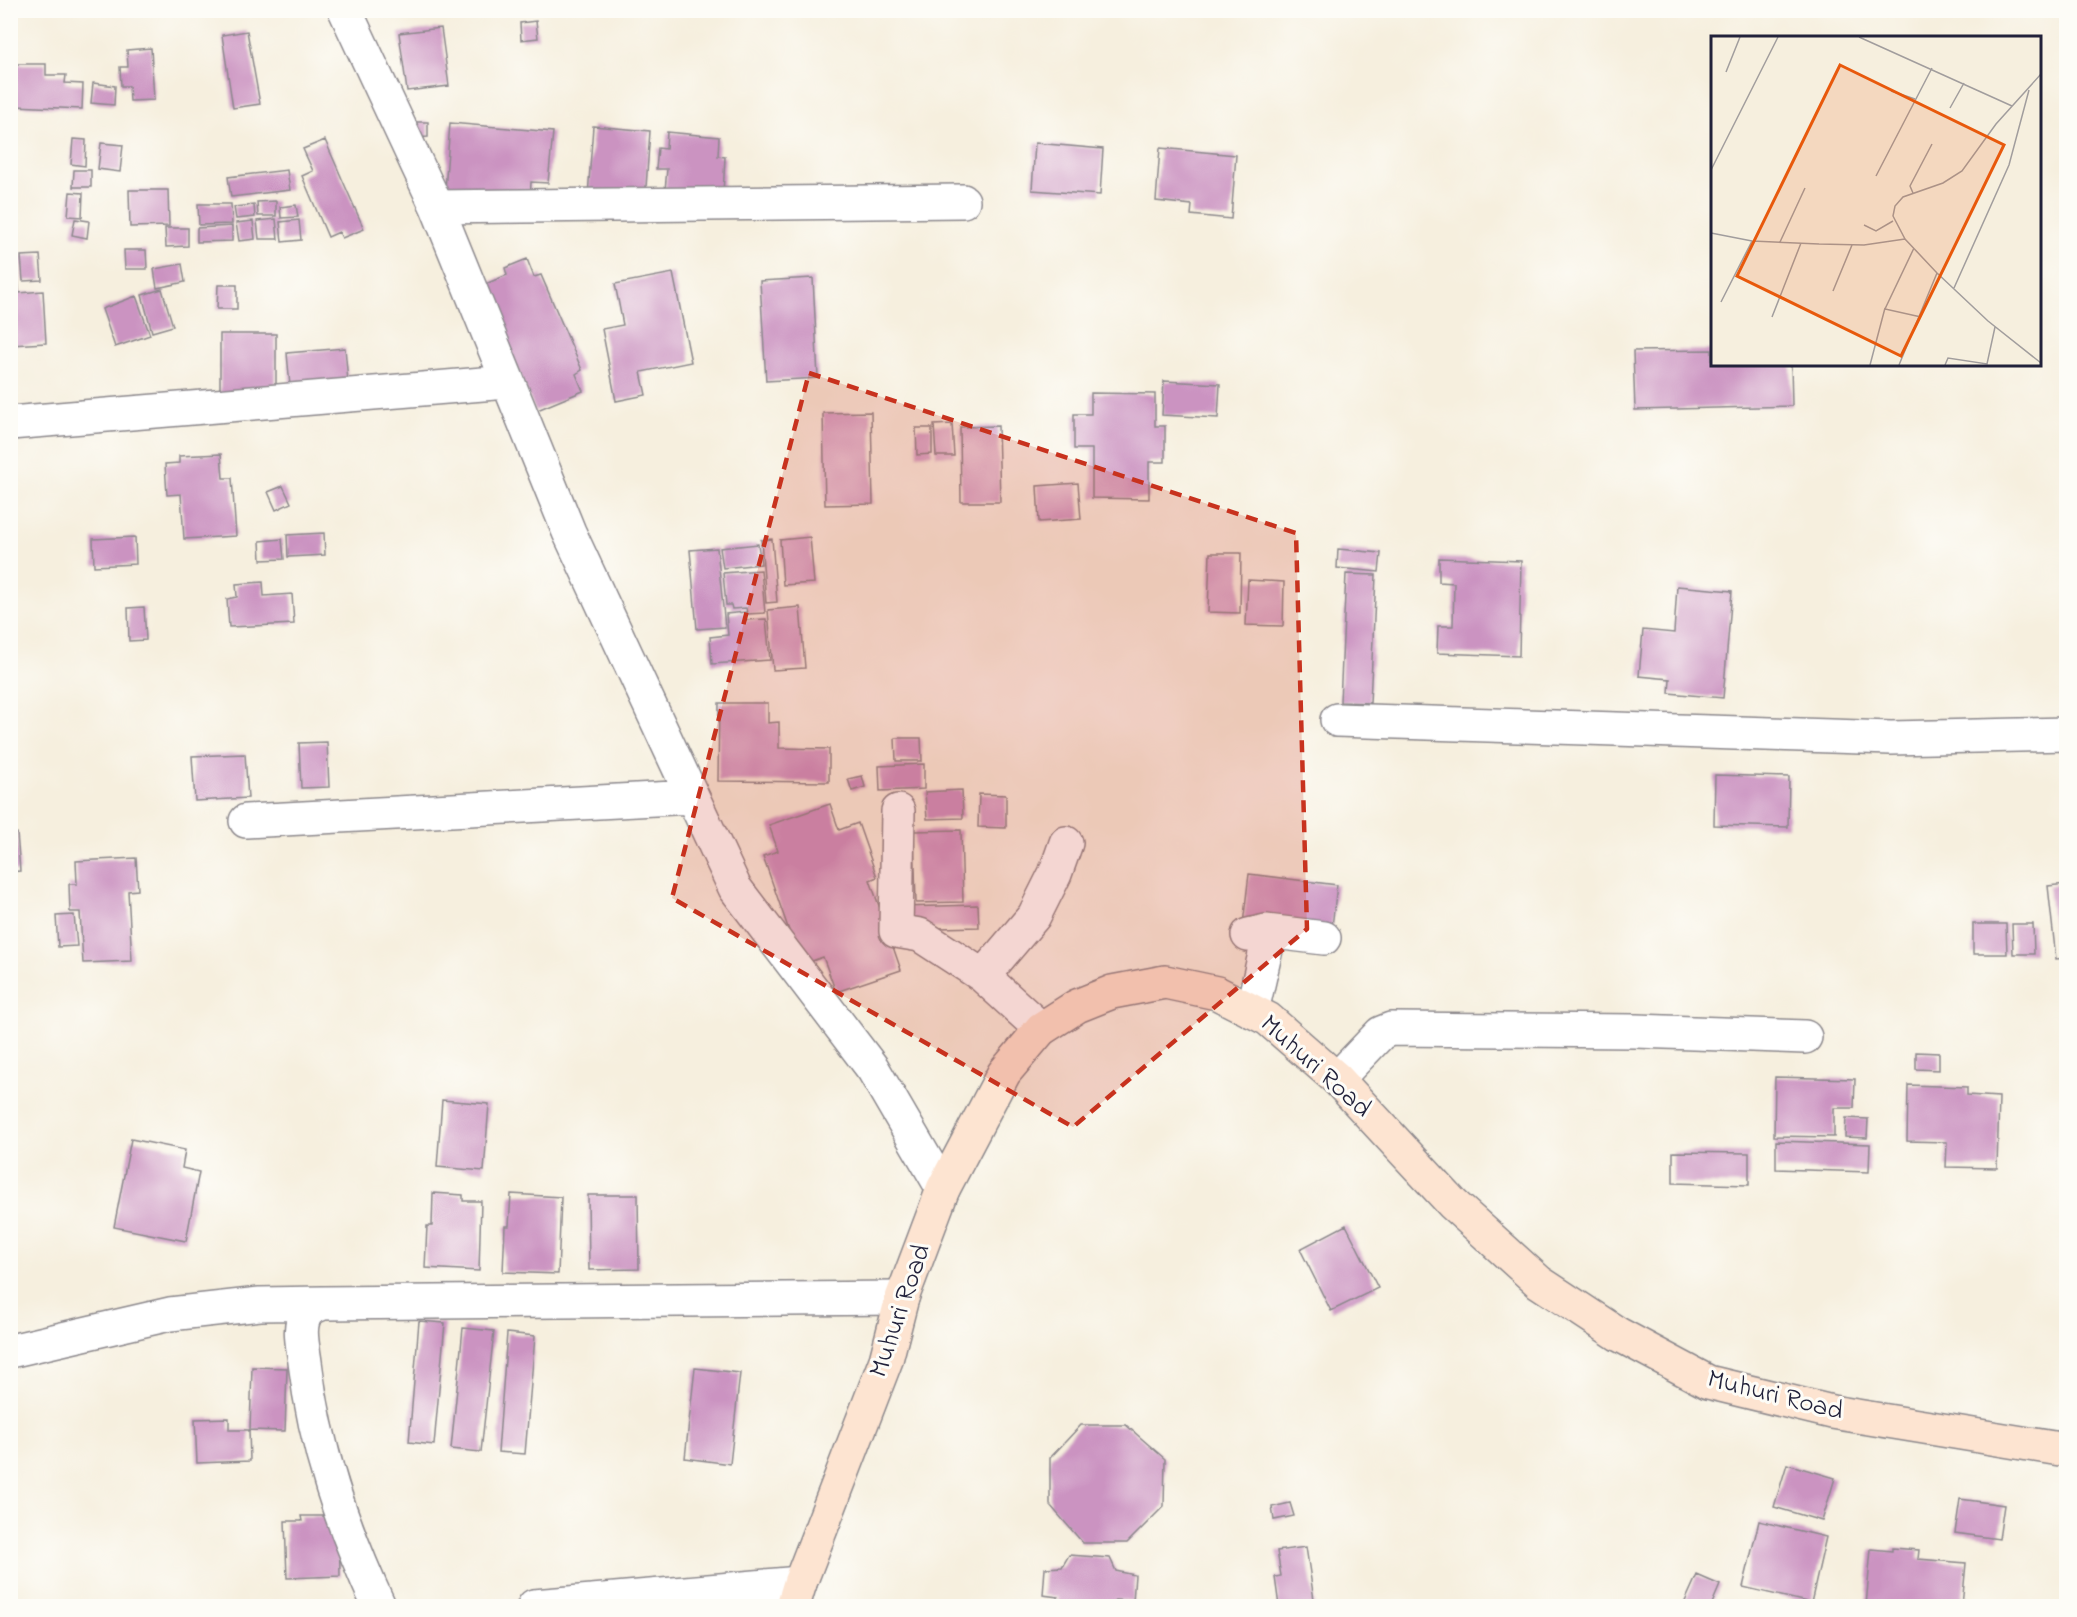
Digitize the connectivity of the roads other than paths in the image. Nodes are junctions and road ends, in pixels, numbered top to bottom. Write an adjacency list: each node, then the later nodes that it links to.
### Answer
1 (345, 10): 3 (street)
2 (963, 201): 3 (street)
3 (437, 207): 4 (street)
4 (507, 382): 5 (street); 8 (street)
5 (10, 423)
6 (1337, 720): 7 (street)
7 (2067, 734)
8 (692, 797): 10 (street); 18 (street)
9 (898, 811): 13 (street)
10 (246, 821)
11 (1066, 843): 13 (street)
12 (1324, 938): 14 (street)
13 (983, 976): 15 (street)
14 (1252, 1011): 15 (main road, Muhuri Road); 17 (main road, Muhuri Road)
15 (1041, 1029): 18 (main road, Muhuri Road)
16 (1805, 1037): 17 (street)
17 (1337, 1079): 22 (main road, Muhuri Road)
18 (943, 1190): 19 (main road, Muhuri Road)
19 (902, 1299): 20 (street); 23 (main road, Muhuri Road)
20 (322, 1303): 21 (street); 24 (street)
21 (10, 1351)
22 (2067, 1450)
23 (796, 1595): 25 (street)
24 (379, 1606)
25 (534, 1606)

